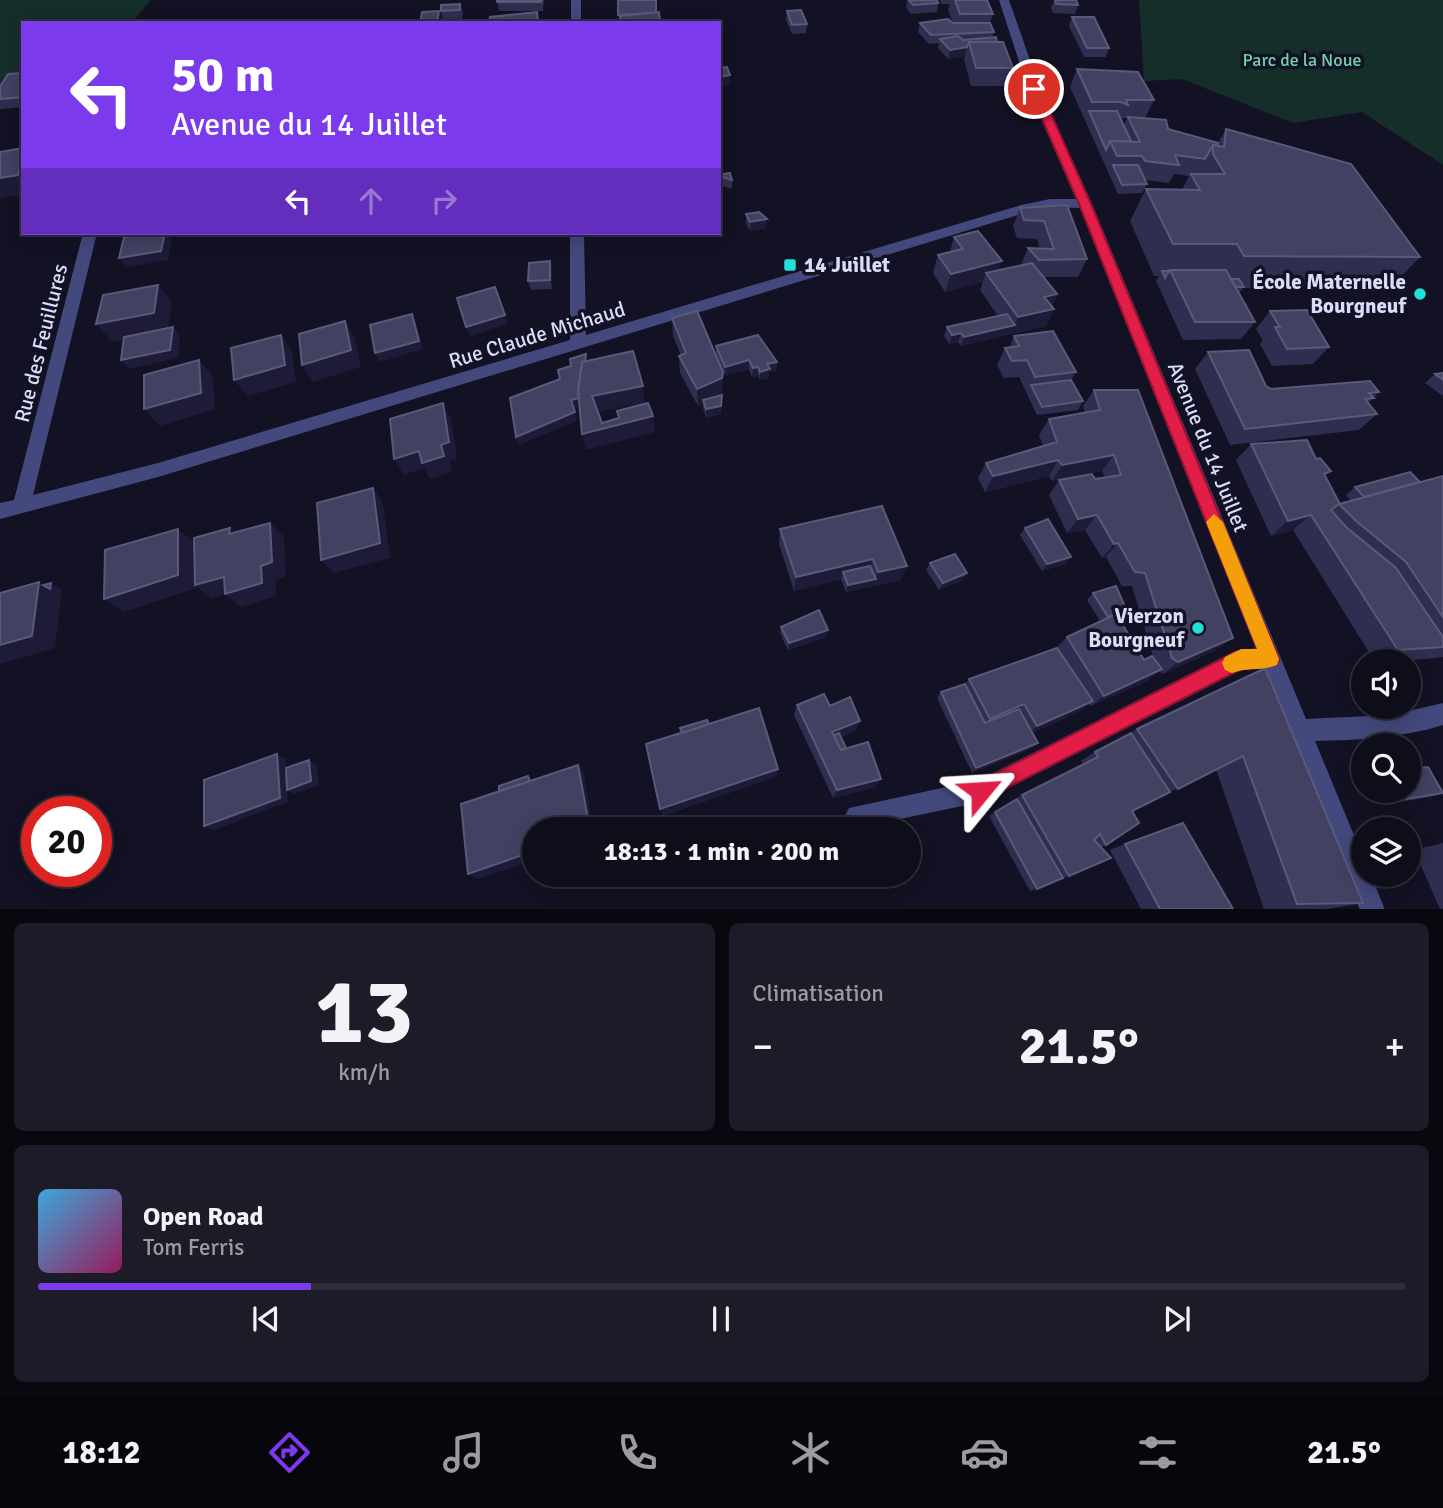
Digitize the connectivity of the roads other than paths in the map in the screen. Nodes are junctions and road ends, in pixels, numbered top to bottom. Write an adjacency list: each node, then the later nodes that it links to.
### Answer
1 (576, 0): 3 (street)
2 (1003, 0): 4 (street, Avenue du 14 Juillet)
3 (576, 21)
4 (1085, 204): 7 (street, Rue Claude Michaud); 10 (street, Avenue du 14 Juillet)
5 (89, 235): 8 (street, Rue des Feuillures)
6 (577, 235): 7 (street)
7 (578, 345): 8 (street, Rue Claude Michaud)
8 (22, 504): 9 (street, Rue Claude Michaud)
9 (0, 511)
10 (1270, 659): 12 (street, Avenue du 14 Juillet); 13 (street)
11 (1443, 714): 12 (street)
12 (1301, 730): 14 (street, Avenue du 14 Juillet)
13 (857, 817)
14 (1373, 909)

